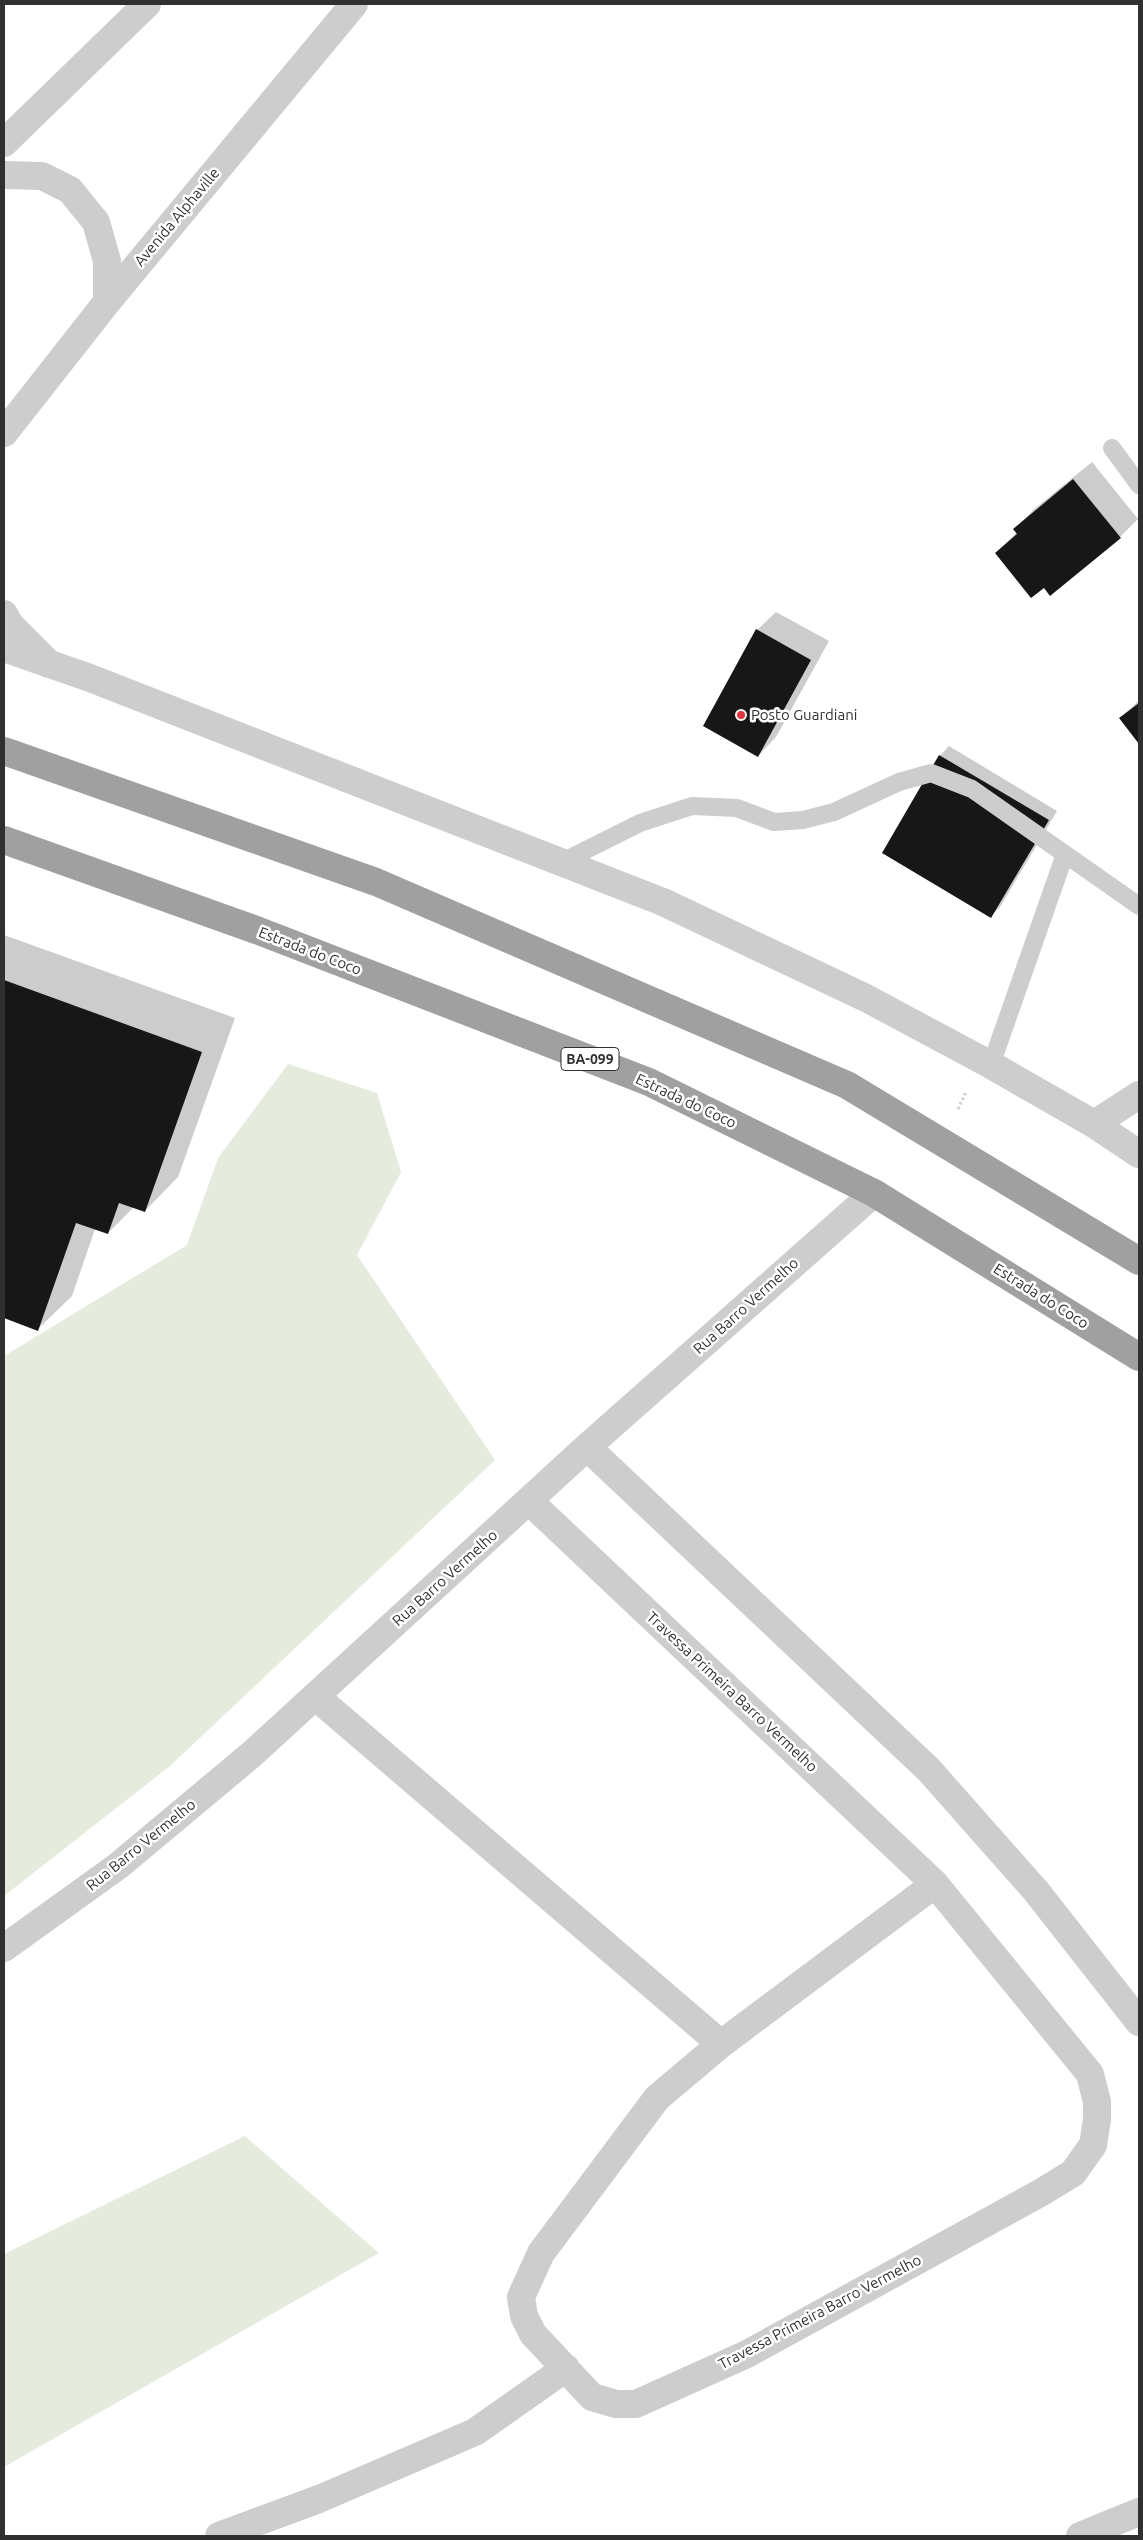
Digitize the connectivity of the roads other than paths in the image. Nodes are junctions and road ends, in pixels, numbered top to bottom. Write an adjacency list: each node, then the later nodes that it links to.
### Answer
1 (147, 4): 3 (street)
2 (354, 4): 5 (street, Avenida Alphaville)
3 (4, 143)
4 (4, 175): 5 (street)
5 (107, 302): 6 (street, Avenida Alphaville)
6 (4, 433)
7 (1112, 448): 8 (lane)
8 (1139, 485)
9 (4, 614): 11 (street)
10 (4, 648): 11 (street)
11 (49, 664): 15 (street)
12 (4, 751): 22 (highway)
13 (4, 840): 21 (highway, Estrada do Coco / BA-099)
14 (1065, 854): 15 (lane); 16 (lane); 17 (lane)
15 (562, 862): 17 (street)
16 (1139, 906)
17 (986, 1063): 19 (street)
18 (1139, 1095): 19 (street)
19 (1094, 1124): 20 (street)
20 (1139, 1154)
21 (874, 1193): 23 (highway, Estrada do Coco / BA-099); 24 (street, Rua Barro Vermelho)
22 (1139, 1261)
23 (1139, 1357)
24 (587, 1447): 25 (street, Rua Barro Vermelho); 29 (street)
25 (529, 1501): 26 (street, Rua Barro Vermelho); 27 (street, Travessa Primeira Barro Vermelho)
26 (316, 1696): 28 (street, Rua Barro Vermelho); 30 (street)
27 (935, 1884): 30 (street, Travessa Primeira Barro Vermelho); 31 (street, Travessa Primeira Barro Vermelho)
28 (4, 1948)
29 (1139, 2022)
30 (721, 2044): 31 (street, Travessa Primeira Barro Vermelho)
31 (566, 2368): 33 (street)
32 (1139, 2512): 34 (street)
33 (219, 2536)
34 (1080, 2536)

